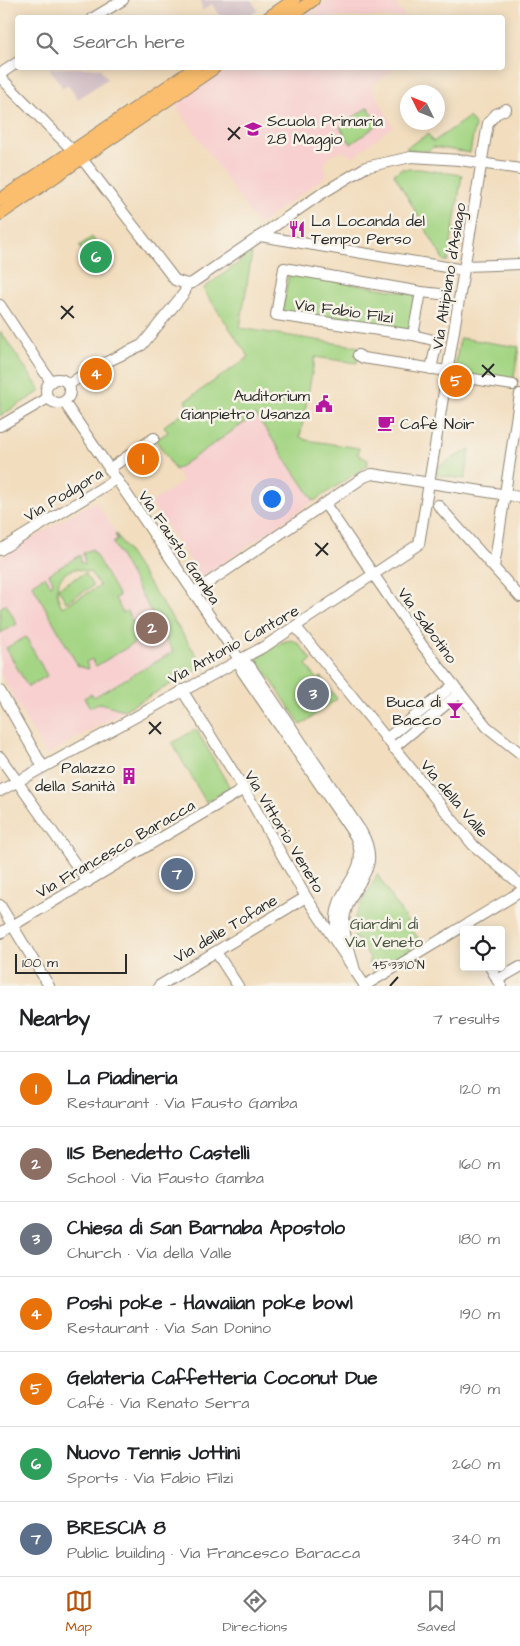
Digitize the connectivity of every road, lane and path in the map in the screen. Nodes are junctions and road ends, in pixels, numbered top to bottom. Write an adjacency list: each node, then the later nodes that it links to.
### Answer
1 (123, 0): 4 (street)
2 (294, 0): 5 (main road)
3 (313, 0): 6 (main road)
4 (98, 15)
5 (272, 15)
6 (292, 15)
7 (15, 64): 10 (street)
8 (192, 70): 12 (main road)
9 (211, 70): 12 (main road)
10 (0, 75): 12 (street)
11 (506, 109): 13 (street, Via Altipiano d'Asiago)
12 (76, 155): 15 (main road); 16 (main road); 20 (street)
13 (482, 164): 14 (street); 17 (street); 19 (street, Via Altipiano d'Asiago)
14 (520, 169)
15 (0, 200)
16 (0, 214)
17 (261, 235): 19 (street); 20 (street)
18 (520, 264): 19 (street)
19 (465, 268): 27 (street, Via Altipiano d'Asiago)
20 (186, 284): 29 (street)
21 (421, 292): 22 (street, Via Fabio Filzi); 24 (street, Via Fabio Filzi); 24 (street, Via Fabio Filzi)
22 (440, 294)
23 (0, 305): 28 (street)
24 (413, 335): 26 (street, Via Fabio Filzi)
25 (358, 355): 26 (street)
26 (431, 369): 27 (street)
27 (447, 373): 30 (street); 39 (street, Via Altipiano d'Asiago)
28 (52, 382): 29 (street); 32 (street)
29 (68, 385): 33 (street)
30 (512, 385)
31 (520, 394): 35 (street)
32 (48, 398): 33 (street); 34 (street)
33 (64, 402): 37 (street, Via Fausto Gamba)
34 (0, 426)
35 (517, 434): 40 (street)
36 (154, 438): 37 (street)
37 (108, 469): 38 (street, Via Fausto Gamba)
38 (116, 479): 44 (street, Via Podgora); 47 (street, Via Fausto Gamba)
39 (429, 482): 40 (street); 42 (street); 46 (street, Via Antonio Cantore)
40 (503, 495): 41 (street); 45 (street)
41 (520, 497)
42 (325, 504): 46 (street, Via Sabotino); 47 (street)
43 (438, 505): 45 (street)
44 (0, 550)
45 (494, 567): 48 (street)
46 (374, 574): 49 (street, Via Antonio Cantore); 51 (street, Via Sabotino)
47 (193, 592): 50 (street, Via Fausto Gamba)
48 (520, 597)
49 (296, 627): 50 (street, Via Antonio Cantore); 54 (street, Via della Valle)
50 (239, 659): 52 (street, Via Antonio Cantore); 70 (street); 73 (street)
51 (457, 689): 54 (street); 55 (street, Via Sabotino)
52 (182, 690): 57 (street, Via Antonio Cantore); 59 (street, Via Vittorio Veneto)
53 (0, 691): 57 (street)
54 (390, 744): 62 (street, Via della Valle)
55 (520, 753)
56 (0, 757): 58 (street)
57 (43, 767): 58 (street, Via Antonio Cantore)
58 (17, 781): 60 (street, Via Antonio Cantore); 61 (street)
59 (244, 789): 61 (street, Via Francesco Baracca); 64 (street, Via Vittorio Veneto)
60 (0, 791)
61 (88, 882): 66 (street, Via Francesco Baracca)
62 (520, 884)
63 (520, 892): 67 (street)
64 (306, 896): 70 (street, Via Vittorio Veneto); 71 (street, Via delle Tofane)
65 (0, 905): 66 (street)
66 (13, 925): 69 (street, Via Francesco Baracca); 76 (street)
67 (468, 926)
68 (460, 931): 79 (street)
69 (0, 933)
70 (338, 945): 73 (street, Via Vittorio Veneto)
71 (216, 952): 77 (street, Via delle Tofane); 78 (street)
72 (520, 967): 75 (street)
73 (355, 971): 79 (street, Via Vittorio Veneto)
74 (492, 971): 75 (street)
75 (499, 983)
76 (49, 986)
77 (159, 986)
78 (238, 986)
79 (364, 986)

